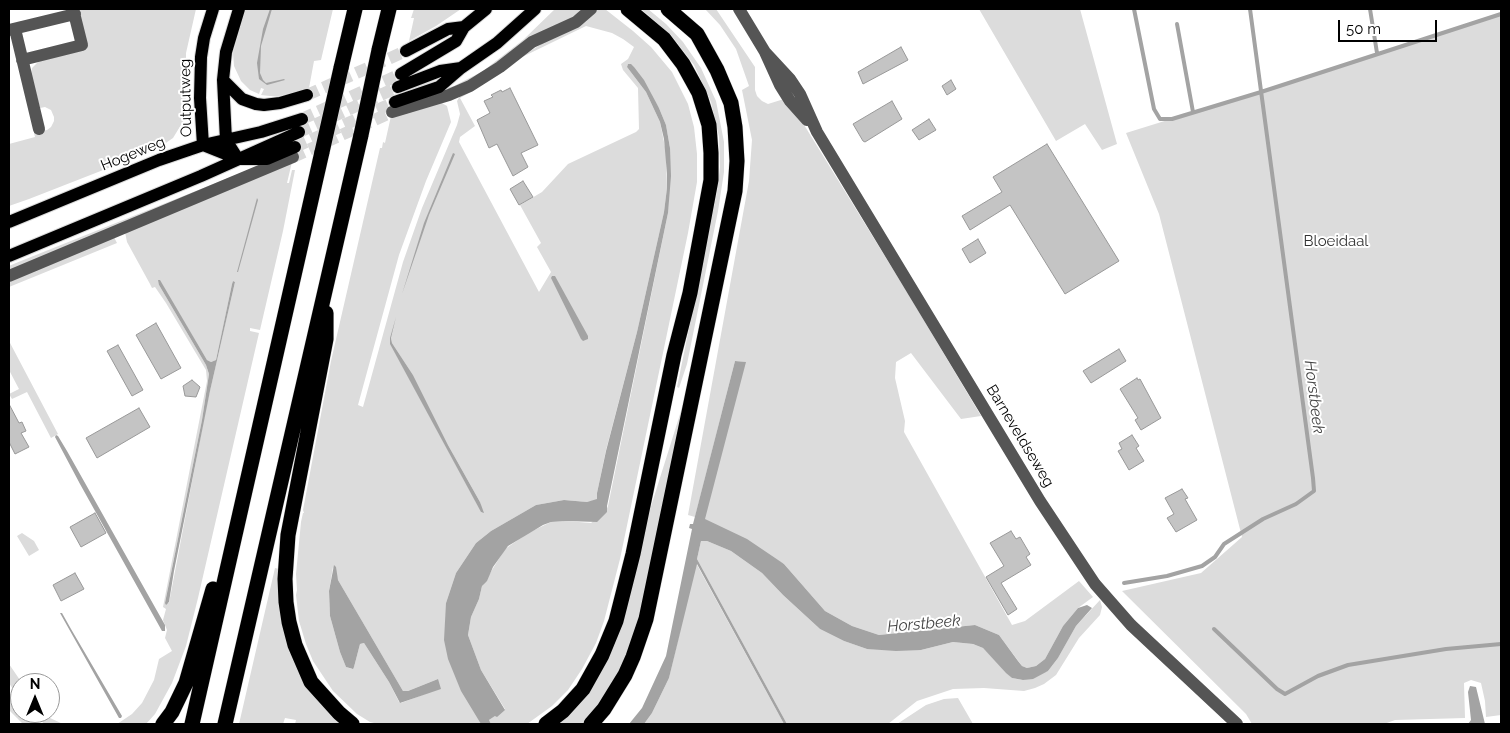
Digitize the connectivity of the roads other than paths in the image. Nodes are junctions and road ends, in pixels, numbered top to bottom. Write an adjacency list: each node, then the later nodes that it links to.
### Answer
1 (212, 9): 24 (main road, Outputweg)
2 (239, 9): 17 (main road)
3 (355, 9): 31 (highway, bridge)
4 (389, 9): 30 (highway, bridge)
5 (486, 9): 12 (main road)
6 (535, 9): 16 (main road)
7 (591, 9): 19 (street)
8 (628, 9): 36 (highway)
9 (668, 9): 37 (highway)
10 (739, 9): 38 (street, Barneveldseweg)
11 (74, 12): 13 (street); 15 (street)
12 (464, 27): 14 (main road); 16 (main road)
13 (12, 30): 15 (street)
14 (406, 51)
15 (22, 60): 21 (street)
16 (461, 68): 19 (main road)
17 (223, 80): 18 (main road); 23 (main road)
18 (307, 95)
19 (394, 107)
20 (302, 119): 23 (main road, Hogeweg)
21 (39, 129)
22 (299, 132): 26 (main road)
23 (226, 140): 24 (main road, Hogeweg); 26 (main road)
24 (203, 145): 26 (main road, Outputweg); 27 (main road, Hogeweg)
25 (294, 152): 26 (main road); 29 (street)
26 (238, 159): 28 (main road)
27 (9, 222)
28 (9, 256)
29 (9, 276)
30 (326, 281): 34 (highway); 35 (highway)
31 (255, 444): 32 (highway); 33 (highway)
32 (163, 724)
33 (192, 724)
34 (225, 724)
35 (352, 724)
36 (546, 724)
37 (591, 724)
38 (1237, 724)

